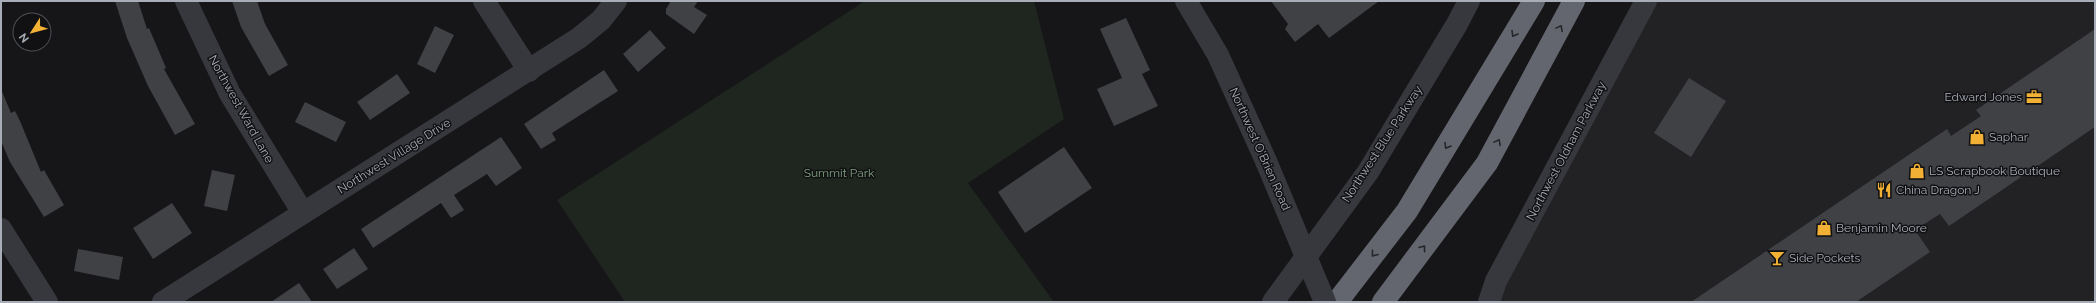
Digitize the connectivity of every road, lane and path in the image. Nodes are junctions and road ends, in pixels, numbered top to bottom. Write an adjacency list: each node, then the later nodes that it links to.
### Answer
1 (186, 1): 10 (street, Northwest Ward Lane)
2 (484, 1): 9 (street)
3 (616, 1): 9 (street, Northwest Village Drive)
4 (1186, 1): 15 (street, Northwest O'Brien Road, bridge)
5 (1469, 1): 14 (street, Northwest Blue Parkway)
6 (1534, 1): 16 (highway, one-way to 16)
7 (1574, 1): 17 (highway, one-way to 7)
8 (1646, 1): 18 (street, Northwest Oldham Parkway)
9 (529, 71): 10 (street, Northwest Village Drive)
10 (303, 213): 13 (street, Northwest Village Drive)
11 (1, 229): 12 (street)
12 (47, 302)
13 (163, 302)
14 (1273, 302)
15 (1325, 302)
16 (1337, 302)
17 (1384, 302)
18 (1489, 302)

